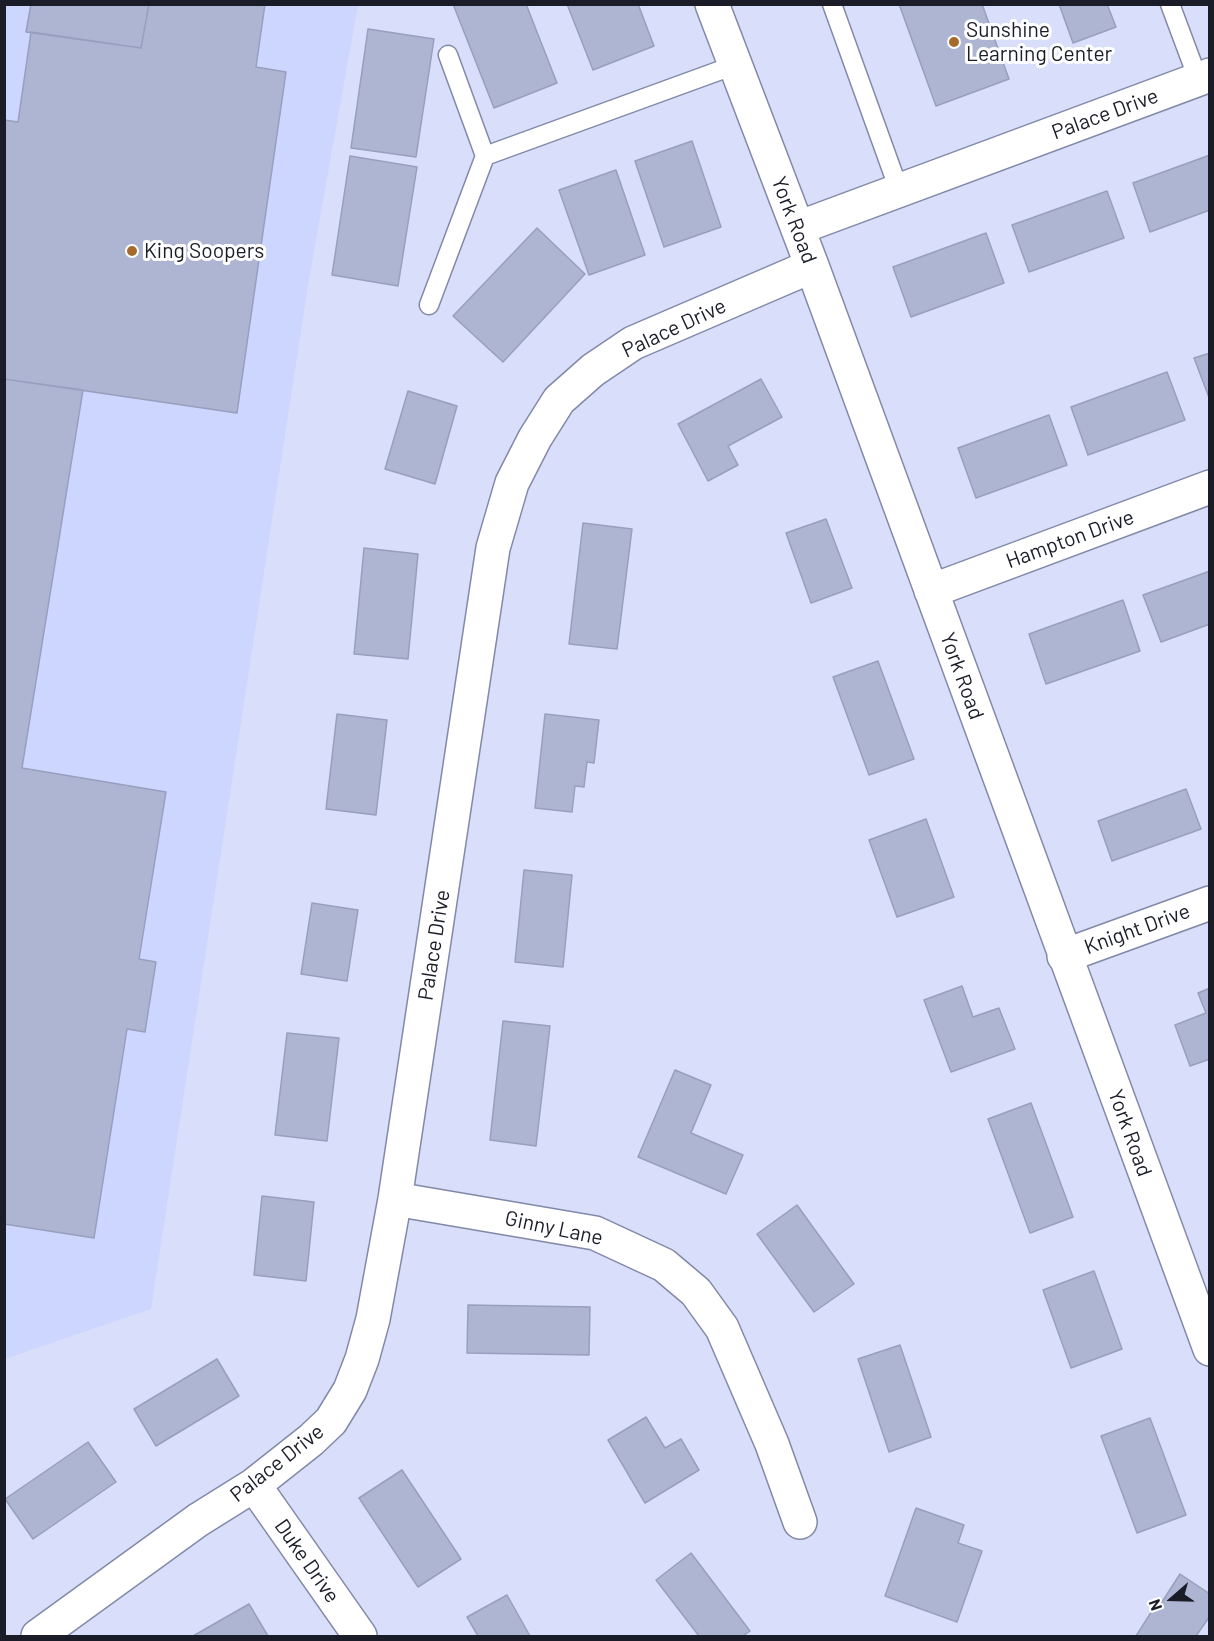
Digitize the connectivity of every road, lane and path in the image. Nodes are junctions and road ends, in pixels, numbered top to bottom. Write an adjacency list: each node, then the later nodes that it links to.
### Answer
1 (712, 4): 5 (street, York Road)
2 (832, 4): 8 (lane)
3 (1170, 4): 6 (lane)
4 (448, 55): 7 (lane)
5 (735, 65): 7 (lane); 9 (street, York Road)
6 (1204, 77): 8 (street, Palace Drive)
7 (485, 156): 11 (lane)
8 (899, 190): 9 (street, Palace Drive)
9 (798, 228): 10 (street, York Road)
10 (812, 266): 13 (street, York Road); 16 (street, Palace Drive)
11 (429, 305)
12 (1209, 487): 13 (street, Hampton Drive)
13 (931, 591): 15 (street, York Road)
14 (1209, 903): 15 (street, Knight Drive)
15 (1064, 956): 17 (street, York Road)
16 (395, 1199): 18 (street, Palace Drive); 19 (street, Ginny Lane)
17 (1206, 1332)
18 (254, 1485): 20 (street, Palace Drive); 21 (street, Duke Drive)
19 (800, 1522)
20 (38, 1636)
21 (360, 1636)

